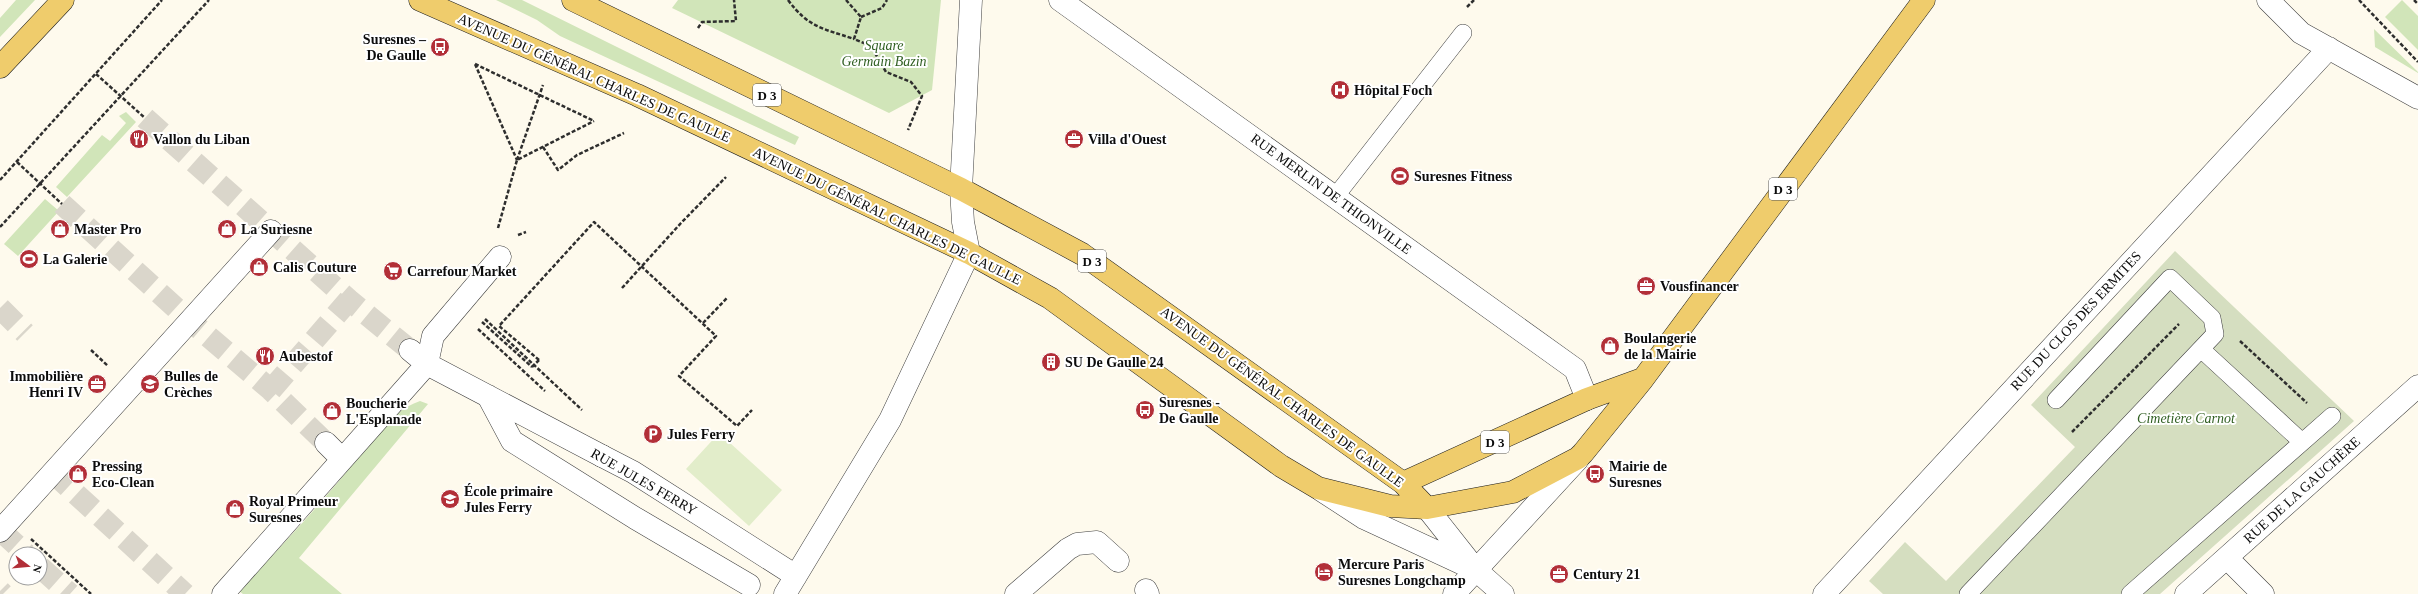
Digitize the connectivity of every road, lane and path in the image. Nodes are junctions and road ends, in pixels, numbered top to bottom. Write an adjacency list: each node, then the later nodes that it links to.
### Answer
1 (62, 0): 24 (main road)
2 (162, 0): 25 (path)
3 (209, 0): 27 (path)
4 (420, 0): 22 (main road, AVENUE DU GÉNÉRAL CHARLES DE GAULLE / D 3)
5 (574, 0): 38 (main road, AVENUE DU GÉNÉRAL CHARLES DE GAULLE / D 3)
6 (734, 0): 18 (path)
7 (788, 0): 20 (path)
8 (846, 0): 17 (path)
9 (887, 0): 17 (path)
10 (971, 0): 38 (street)
11 (1060, 0): 39 (street, RUE MERLIN DE THIONVILLE)
12 (1924, 0): 57 (main road, D 3)
13 (2268, 0): 21 (street)
14 (2359, 0): 23 (path)
15 (2414, 0): 16 (path)
16 (2418, 4)
17 (861, 17): 20 (path)
18 (736, 21)
19 (1463, 32): 39 (lane)
20 (854, 39): 30 (path)
21 (2329, 48): 28 (street); 86 (street, RUE DU CLOS DES ERMITES)
22 (552, 58): 26 (path); 43 (main road, AVENUE DU GÉNÉRAL CHARLES DE GAULLE / D 3)
23 (2418, 62)
24 (0, 67)
25 (96, 74): 27 (path); 34 (path)
26 (539, 95): 32 (path); 33 (path); 33 (path)
27 (120, 96): 29 (path); 37 (path)
28 (2418, 98)
29 (145, 118)
30 (907, 131)
31 (624, 133): 32 (path)
32 (543, 147): 33 (path)
33 (517, 160): 44 (path)
34 (17, 162): 36 (path); 37 (path)
35 (726, 177): 45 (path)
36 (0, 180)
37 (40, 184): 40 (path); 41 (path)
38 (961, 189): 43 (street); 71 (main road, AVENUE DU GÉNÉRAL CHARLES DE GAULLE / D 3)
39 (1335, 198): 61 (street, RUE MERLIN DE THIONVILLE)
40 (62, 204)
41 (0, 227)
42 (271, 231): 74 (street)
43 (969, 253): 72 (main road, AVENUE DU GÉNÉRAL CHARLES DE GAULLE / D 3); 78 (street)
44 (500, 256): 56 (street)
45 (641, 267): 46 (path); 50 (path, bridge); 51 (path)
46 (622, 288)
47 (727, 298): 51 (path)
48 (2198, 305): 53 (lane); 62 (lane); 66 (path)
49 (479, 313): 64 (path)
50 (479, 320)
51 (703, 323): 63 (path)
52 (474, 325): 59 (path)
53 (2216, 334): 54 (lane); 65 (path)
54 (2201, 349): 67 (lane); 87 (lane)
55 (410, 350): 56 (street, RUE JULES FERRY)
56 (427, 364): 60 (street, RUE JULES FERRY); 70 (street)
57 (1643, 379): 61 (main road, D 3); 69 (main road, D 3)
58 (2418, 386): 75 (street, RUE DE LA GAUCHÈRE)
59 (546, 392)
60 (488, 396): 78 (street, RUE JULES FERRY); 79 (street)
61 (1586, 399): 71 (main road, D 3)
62 (2056, 400)
63 (752, 410)
64 (578, 414)
65 (2329, 419): 67 (lane)
66 (2072, 432)
67 (2302, 442): 88 (lane)
68 (326, 443): 70 (street)
69 (1578, 458): 73 (main road, D 3); 77 (street, D 3)
70 (342, 460): 81 (street)
71 (1403, 483): 73 (main road, AVENUE DU GÉNÉRAL CHARLES DE GAULLE)
72 (1318, 488): 73 (main road, AVENUE DU GÉNÉRAL CHARLES DE GAULLE / D 3); 77 (street, D 3)
73 (1427, 508): 77 (street)
74 (5, 525): 80 (path)
75 (2227, 558): 89 (street, RUE DE LA GAUCHÈRE); 90 (street)
76 (1118, 561): 83 (street)
77 (1476, 570): 84 (street); 85 (street)
78 (796, 576): 82 (street)
79 (749, 585)
80 (91, 594)
81 (222, 594)
82 (785, 594)
83 (1016, 594)
84 (1454, 594)
85 (1503, 594)
86 (1824, 594)
87 (1968, 594)
88 (2130, 594)
89 (2186, 594)
90 (2263, 594)

